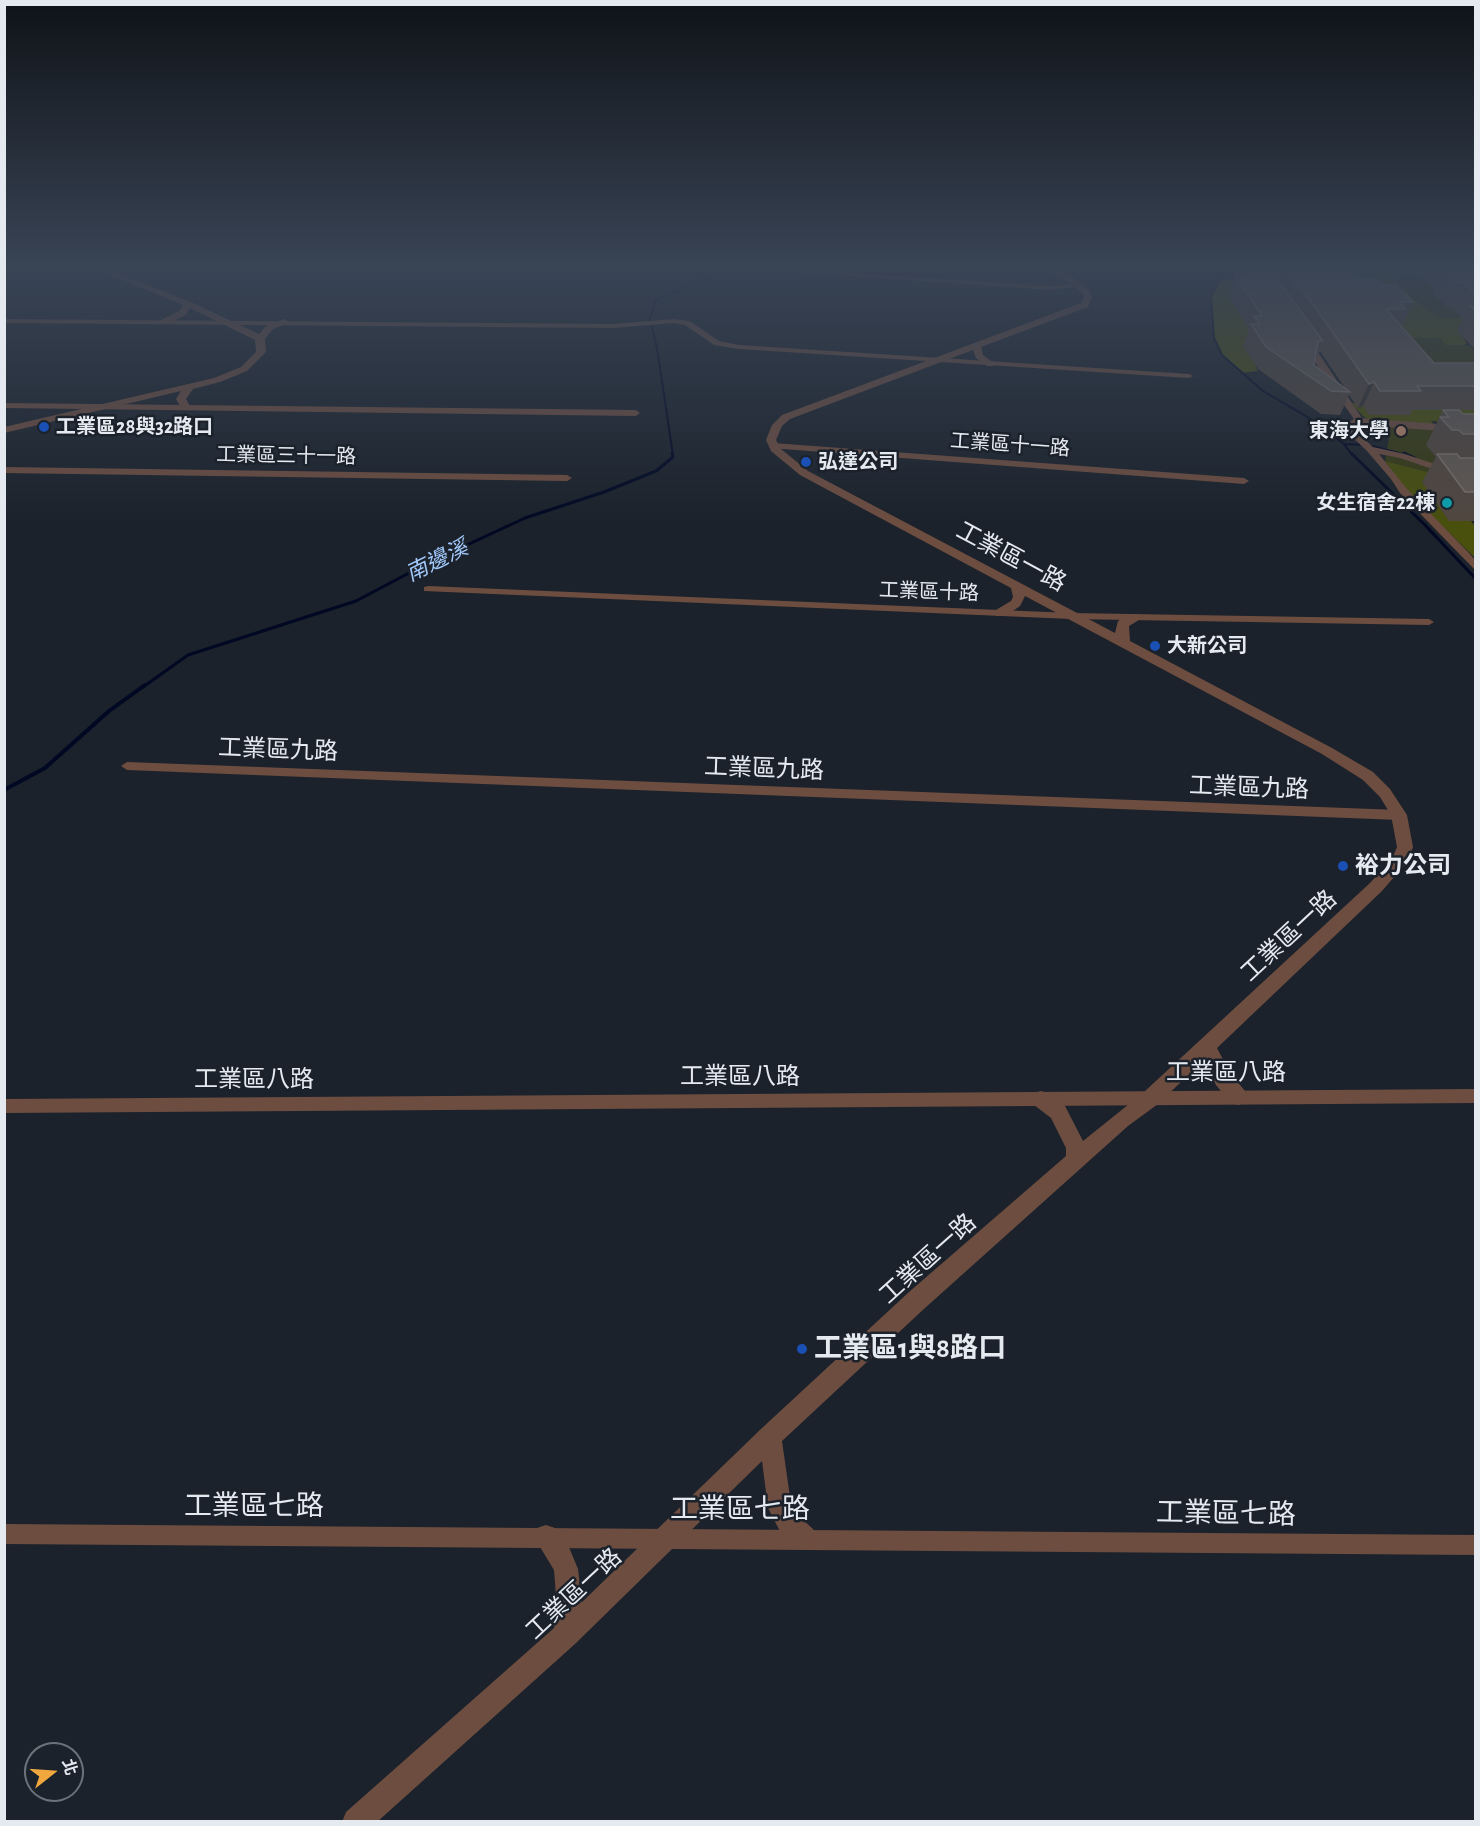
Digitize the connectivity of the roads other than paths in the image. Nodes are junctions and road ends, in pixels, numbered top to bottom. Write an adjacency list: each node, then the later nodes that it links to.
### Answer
1 (258, 355): 11 (street)
2 (860, 355): 6 (street)
3 (956, 355): 7 (street)
4 (979, 355): 8 (street)
5 (1315, 355): 17 (street)
6 (896, 358): 7 (street); 9 (street)
7 (939, 361): 8 (street); 9 (street)
8 (990, 364): 10 (street)
9 (909, 370): 21 (street)
10 (1189, 376)
11 (190, 386): 14 (street); 15 (street)
12 (4, 405): 13 (street)
13 (33, 405): 15 (street); 18 (street)
14 (185, 406): 15 (street); 16 (street)
15 (104, 407): 18 (street)
16 (636, 413)
17 (1359, 420): 20 (street); 22 (street)
18 (23, 426): 19 (street)
19 (4, 430)
20 (1476, 430)
21 (773, 446): 27 (street, 工業區十一路); 30 (street, 工業區一路)
22 (1367, 446): 23 (street); 26 (street)
23 (1412, 460): 26 (street); 28 (street)
24 (4, 470): 25 (street, 工業區三十一路)
25 (567, 478)
26 (1395, 478): 29 (street)
27 (1244, 481)
28 (1476, 481)
29 (1476, 568)
30 (1017, 588): 32 (street); 33 (street, 工業區一路)
31 (428, 589): 32 (street, 工業區十路)
32 (1001, 613): 33 (street, 工業區十路)
33 (1071, 616): 34 (street, 工業區十路); 36 (street, 工業區一路)
34 (1134, 617): 35 (street, 工業區十路); 36 (street)
35 (1430, 622)
36 (1124, 644): 38 (street, 工業區一路)
37 (127, 766): 38 (street, 工業區九路)
38 (1399, 815): 39 (street, 工業區一路)
39 (1207, 1046): 41 (street); 42 (street, 工業區一路)
40 (1476, 1096): 41 (street, 工業區八路)
41 (1238, 1097): 42 (street, 工業區八路)
42 (1151, 1098): 43 (street, 工業區八路); 45 (street, 工業區一路)
43 (1041, 1099): 44 (street, 工業區八路); 45 (street)
44 (4, 1106)
45 (1076, 1160): 46 (street, 工業區一路)
46 (770, 1436): 49 (street); 50 (street, 工業區一路)
47 (4, 1534): 48 (street, 工業區七路)
48 (546, 1537): 50 (street, 工業區七路); 52 (street)
49 (804, 1538): 50 (street, 工業區七路); 51 (street, 工業區七路)
50 (666, 1539): 52 (street, 工業區一路)
51 (1476, 1545)
52 (566, 1635): 53 (street, 工業區一路)
53 (356, 1821)

